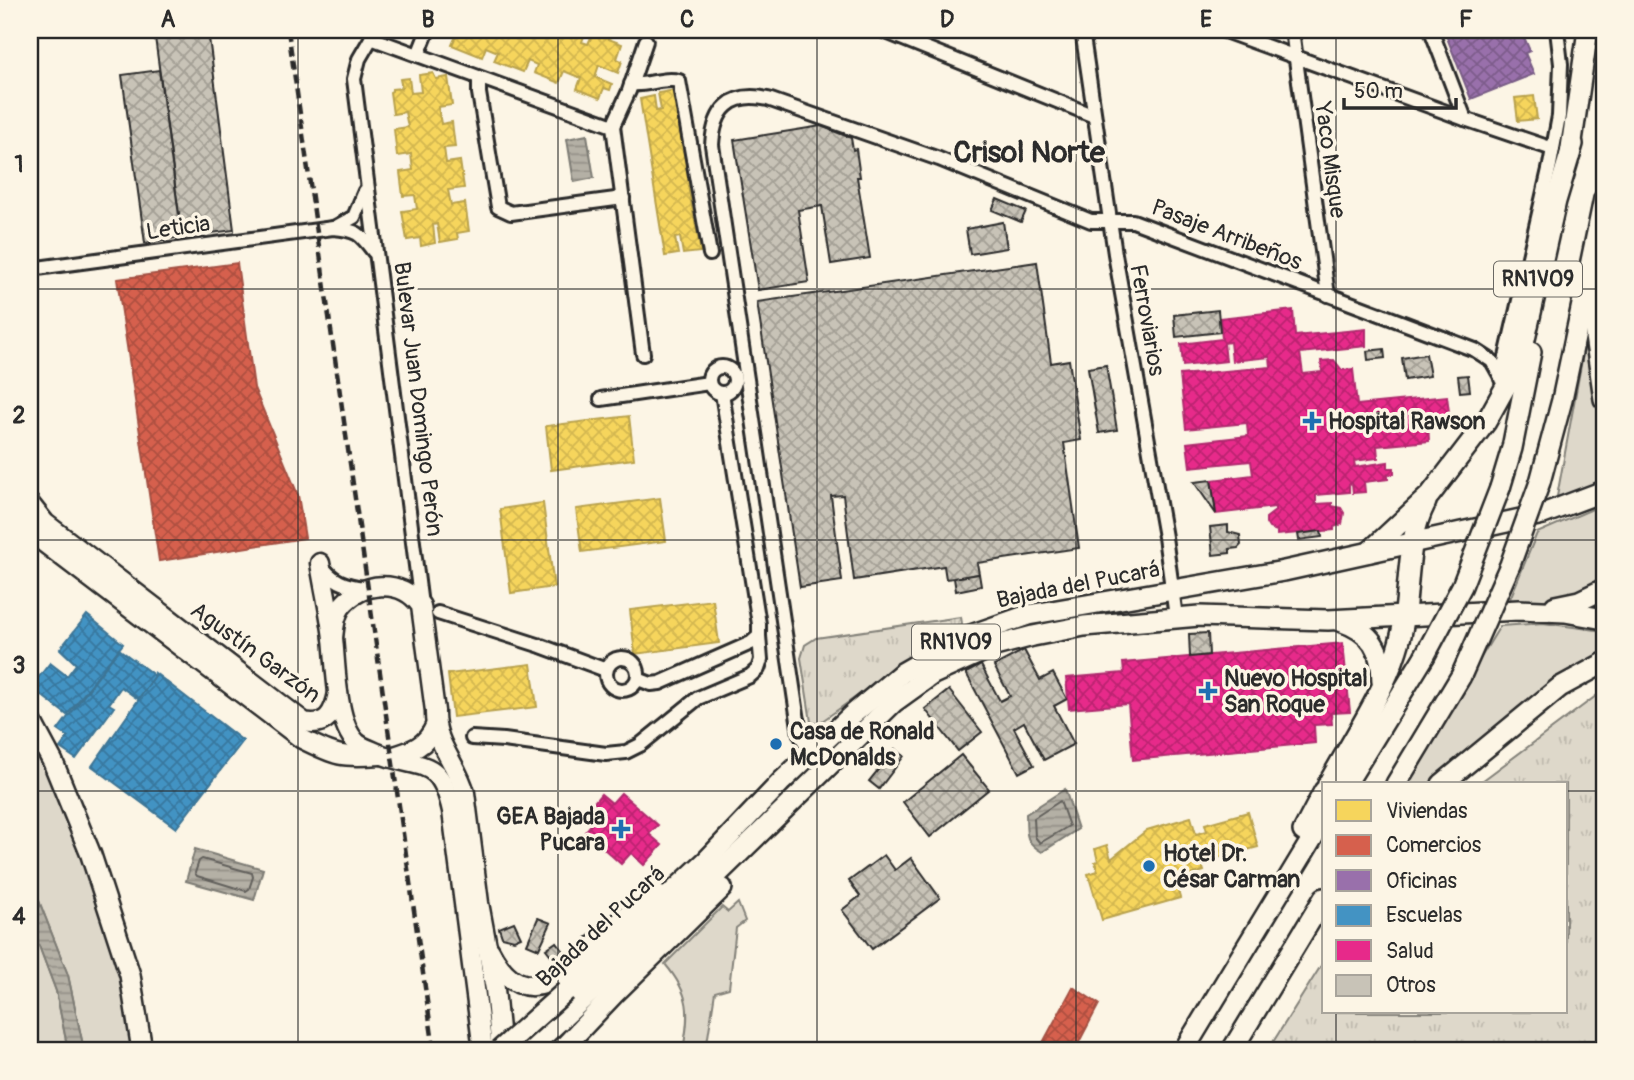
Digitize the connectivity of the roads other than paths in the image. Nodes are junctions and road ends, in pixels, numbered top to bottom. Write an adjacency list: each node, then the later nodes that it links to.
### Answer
1 (428, 30): 15 (street)
2 (881, 30): 13 (street)
3 (918, 30): 13 (street)
4 (1082, 30): 19 (street, Ferroviarios)
5 (1222, 30): 16 (street)
6 (1293, 30): 16 (street, Yaco Misque)
7 (1431, 30): 20 (street)
8 (1550, 30): 14 (street)
9 (1557, 30): 14 (street)
10 (1588, 30): 22 (main road, RN1V09)
11 (374, 34): 15 (street); 25 (street, Bulevar Juan Domingo Perón)
12 (646, 41): 18 (street)
13 (919, 45): 19 (street)
14 (1559, 51): 23 (street)
15 (418, 55): 17 (street)
16 (1296, 57): 20 (street); 35 (street, Yaco Misque)
17 (479, 78): 21 (street); 26 (street)
18 (631, 84): 21 (street); 32 (street)
19 (1094, 116): 29 (street, Ferroviarios)
20 (1465, 120): 23 (street)
21 (613, 127): 26 (street)
22 (1573, 144): 28 (main road, RN1V09); 75 (main road, bridge)
23 (1553, 149): 24 (street)
24 (1550, 165): 28 (street); 37 (street)
25 (366, 187): 30 (street); 33 (street, Bulevar Juan Domingo Perón)
26 (622, 198): 36 (street)
27 (1604, 199): 31 (main road, RN1V09)
28 (1556, 201): 42 (main road, RN1V09)
29 (1111, 222): 35 (street, Pasaje Arribeños); 52 (street, Ferroviarios); 70 (street, Pasaje Arribeños)
30 (333, 228): 33 (street, Leticia); 34 (street, Leticia)
31 (1596, 234): 41 (main road, RN1V09); 76 (main road, bridge)
32 (710, 254)
33 (376, 256): 53 (street, Bulevar Juan Domingo Perón)
34 (30, 269)
35 (1328, 295): 37 (street, Pasaje Arribeños)
36 (643, 354)
37 (1501, 377): 42 (street)
38 (709, 383): 39 (street); 39 (street); 40 (street)
39 (722, 393): 60 (street)
40 (600, 399)
41 (1604, 399)
42 (1494, 410): 44 (main road, RN1V09)
43 (1604, 491): 47 (main road, Bajada del Pucará)
44 (1430, 495): 47 (main road); 48 (main road, RN1V09)
45 (30, 504): 66 (main road, Agustín Garzón)
46 (30, 532): 71 (main road, Agustín Garzón)
47 (1413, 543): 48 (main road, Bajada del Pucará); 56 (main road)
48 (1369, 552): 52 (main road, Bajada del Pucará / RN1V09)
49 (320, 564): 50 (street); 61 (main road)
50 (364, 588): 53 (main road); 61 (main road)
51 (1604, 589): 54 (main road, RN1V09)
52 (1174, 590): 57 (street, Ferroviarios); 70 (main road, Bajada del Pucará / RN1V09)
53 (421, 606): 68 (main road, Bulevar Juan Domingo Perón)
54 (1519, 610): 56 (main road, Bajada del Pucará / RN1V09); 58 (main road, Bajada del Pucará)
55 (438, 613): 63 (street)
56 (1404, 616): 59 (main road, Bajada del Pucará / RN1V09); 65 (main road)
57 (1177, 617): 59 (main road, Bajada del Pucará / RN1V09); 72 (main road, Bajada del Pucará / RN1V09)
58 (1604, 619)
59 (1335, 620): 65 (main road)
60 (759, 636): 64 (street); 69 (street)
61 (332, 638): 66 (main road)
62 (1604, 663): 77 (main road)
63 (606, 670): 64 (street); 64 (street)
64 (638, 678)
65 (1382, 683): 74 (main road)
66 (339, 690): 71 (main road, Agustín Garzón)
67 (30, 719): 85 (main road)
68 (435, 726): 71 (main road); 84 (main road, Bulevar Juan Domingo Perón)
69 (472, 738)
70 (811, 754): 73 (main road, Bajada del Pucará / RN1V09)
71 (387, 756): 89 (main road)
72 (818, 775): 86 (main road, Bajada del Pucará / RN1V09); 92 (main road)
73 (782, 781): 84 (main road); 86 (main road, Bajada del Pucará / RN1V09)
74 (1329, 782)
75 (1347, 782)
76 (1397, 782)
77 (1444, 782)
78 (1322, 796): 81 (main road)
79 (1322, 822): 81 (main road)
80 (1322, 901): 83 (main road)
81 (1264, 915): 93 (main road)
82 (1322, 915): 83 (main road)
83 (1292, 949): 94 (main road)
84 (489, 950): 90 (main road, Bulevar Juan Domingo Perón)
85 (130, 975): 87 (main road); 88 (main road)
86 (572, 998): 90 (main road, Bajada del Pucará / RN1V09, bridge); 91 (main road, Bajada del Pucará / RN1V09)
87 (142, 1050)
88 (152, 1050)
89 (483, 1050)
90 (501, 1050)
91 (528, 1050)
92 (561, 1050)
93 (1184, 1050)
94 (1232, 1050)

